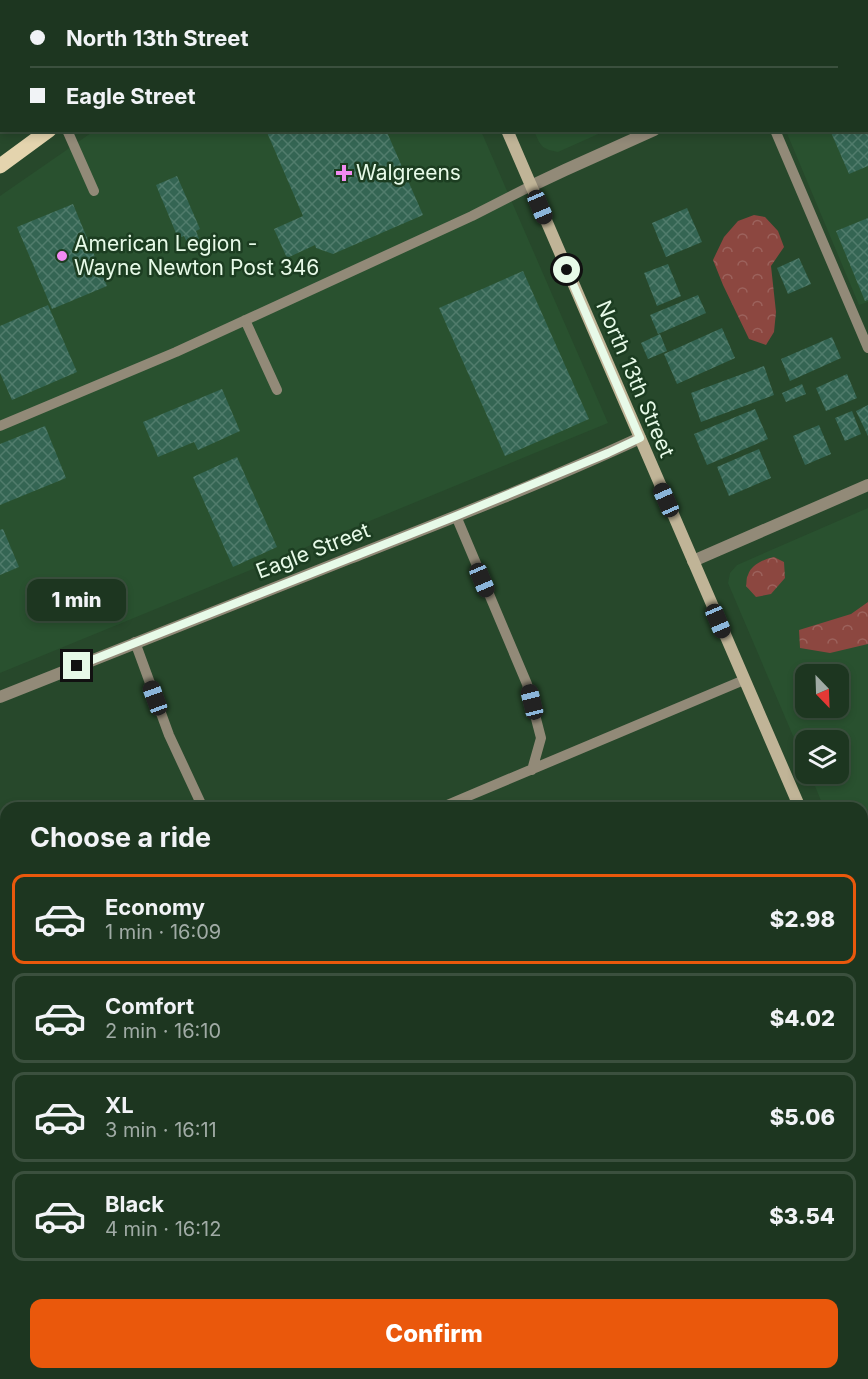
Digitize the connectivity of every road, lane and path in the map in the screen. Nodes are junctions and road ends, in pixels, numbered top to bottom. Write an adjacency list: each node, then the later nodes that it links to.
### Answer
1 (46, 132): 6 (main road)
2 (68, 132): 8 (lane)
3 (508, 132): 7 (main road, North 13th Street)
4 (650, 132): 7 (street)
5 (776, 132): 10 (lane)
6 (0, 166)
7 (531, 186): 9 (lane); 13 (main road, North 13th Street)
8 (94, 191)
9 (245, 320): 11 (lane); 12 (lane)
10 (868, 348)
11 (276, 390)
12 (0, 426)
13 (640, 438): 15 (street, Eagle Street); 16 (main road, North 13th Street)
14 (868, 485): 16 (street)
15 (456, 516): 17 (street, Eagle Street); 20 (lane)
16 (693, 561): 18 (main road, North 13th Street)
17 (135, 642): 19 (street, Eagle Street); 21 (lane)
18 (744, 680): 20 (lane); 23 (main road, North 13th Street)
19 (0, 697)
20 (532, 770): 22 (lane)
21 (200, 802)
22 (455, 802)
23 (797, 802)

